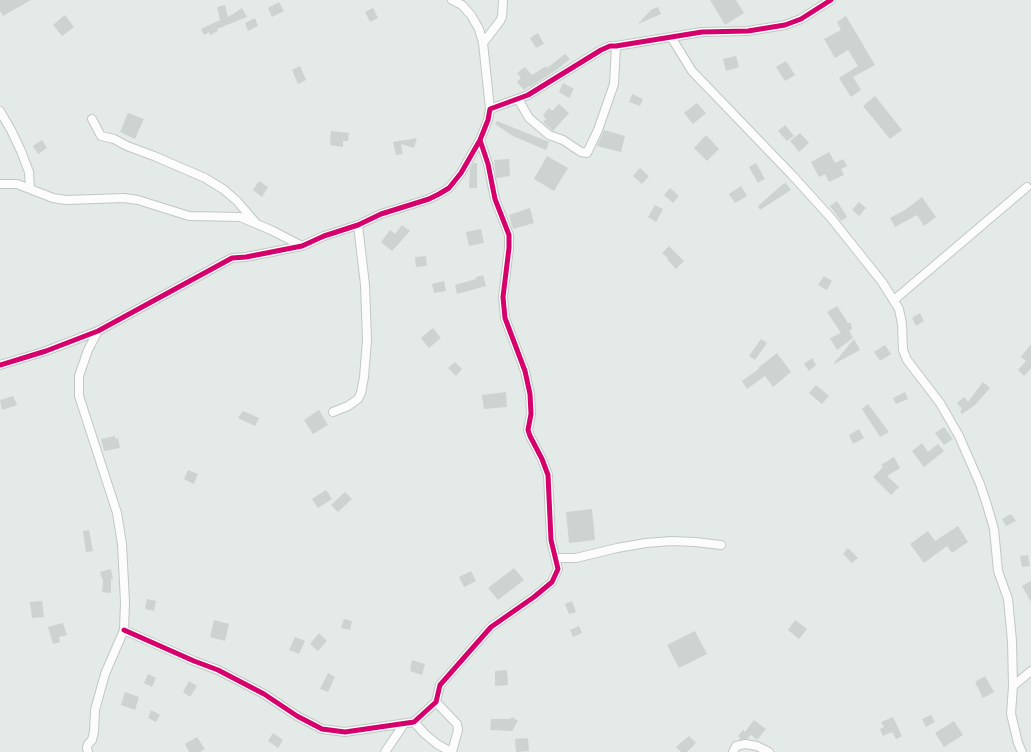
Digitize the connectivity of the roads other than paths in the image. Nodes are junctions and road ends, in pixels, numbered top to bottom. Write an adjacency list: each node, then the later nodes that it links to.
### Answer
1 (452, 0): 5 (street)
2 (503, 0): 5 (street)
3 (831, 0): 4 (street)
4 (671, 36): 6 (street); 18 (street)
5 (483, 43): 8 (street)
6 (616, 46): 7 (street); 7 (street)
7 (518, 99): 8 (street)
8 (490, 109): 11 (street)
9 (0, 111): 14 (street)
10 (92, 119): 15 (street)
11 (480, 140): 16 (street); 23 (street)
12 (0, 184): 14 (street)
13 (1027, 187): 18 (street)
14 (30, 189): 15 (street)
15 (257, 224): 17 (street)
16 (358, 225): 17 (street); 21 (street)
17 (302, 246): 19 (street)
18 (894, 300): 26 (street)
19 (98, 331): 20 (street); 24 (street)
20 (0, 365)
21 (333, 412)
22 (721, 545): 23 (street)
23 (556, 558): 27 (street)
24 (124, 630): 29 (street); 30 (street)
25 (1031, 671): 26 (street)
26 (1013, 686): 35 (street)
27 (436, 702): 28 (street); 32 (street)
28 (414, 722): 29 (street); 32 (street)
29 (404, 724): 31 (street)
30 (88, 752)
31 (385, 752)
32 (452, 752)
33 (733, 752): 34 (street)
34 (769, 752)
35 (1022, 752)

